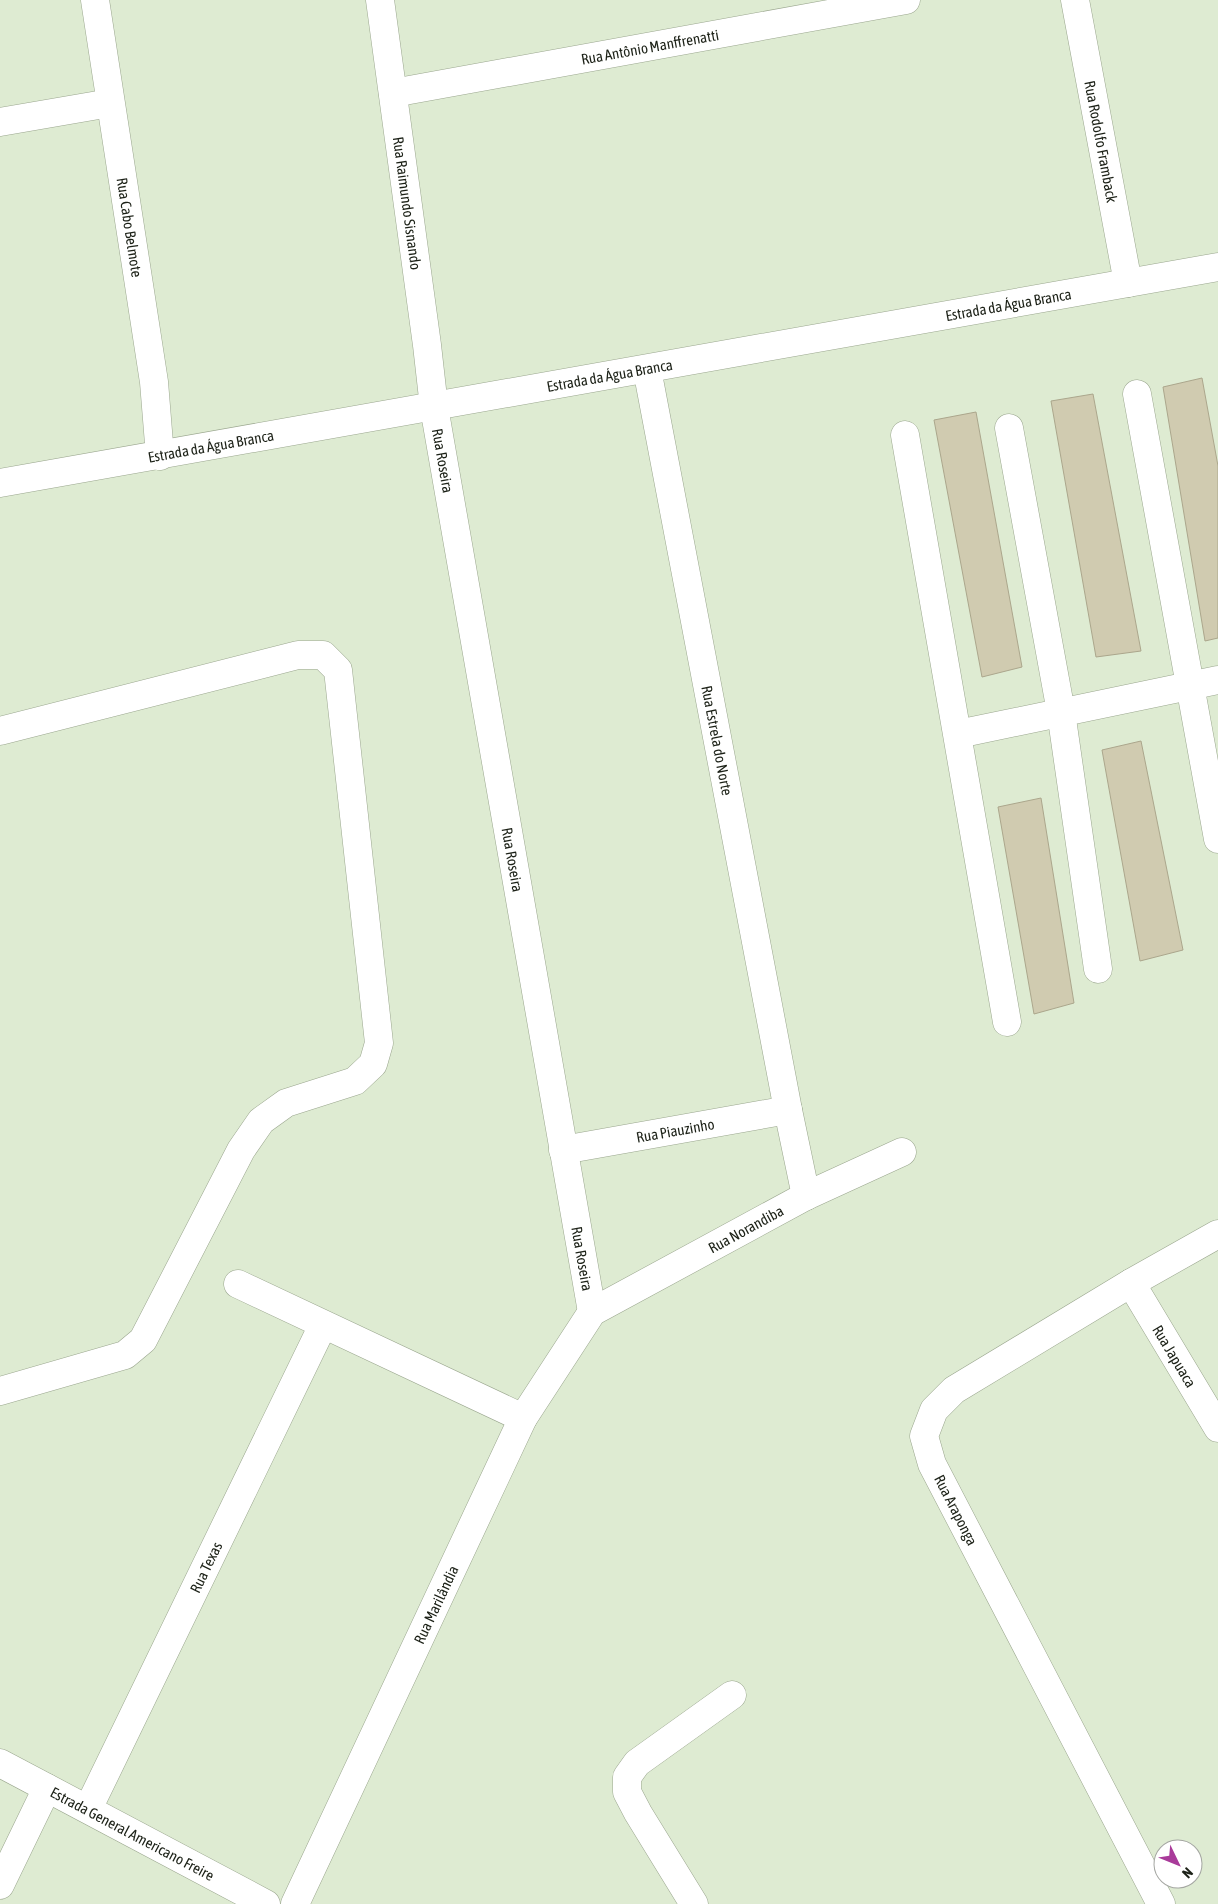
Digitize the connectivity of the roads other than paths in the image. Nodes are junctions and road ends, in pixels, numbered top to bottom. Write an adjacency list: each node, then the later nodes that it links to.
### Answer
1 (95, 0): 6 (street, Rua Cabo Belmote)
2 (380, 0): 5 (street, Rua Raimundo Sisnando)
3 (906, 0): 5 (street, Rua Antônio Manffrenatti)
4 (1075, 0): 9 (street, Rua Rodolfo Framback)
5 (393, 93): 12 (street, Rua Raimundo Sisnando)
6 (110, 103): 7 (street); 15 (street, Rua Cabo Belmote)
7 (0, 122)
8 (1218, 267): 9 (street, Estrada da Água Branca)
9 (1128, 283): 10 (street, Estrada da Água Branca)
10 (647, 369): 12 (street, Estrada da Água Branca); 25 (street, Rua Estrela do Norte)
11 (1137, 394): 18 (street)
12 (434, 407): 15 (street, Estrada da Água Branca); 26 (street, Rua Roseira)
13 (1009, 428): 19 (street)
14 (905, 435): 21 (street)
15 (160, 456): 16 (street, Estrada da Água Branca)
16 (0, 484)
17 (1218, 680): 18 (street)
18 (1189, 685): 19 (street); 22 (street)
19 (1061, 712): 21 (street); 23 (street)
20 (0, 731): 34 (street)
21 (958, 734): 24 (street)
22 (1218, 839)
23 (1098, 969)
24 (1007, 1022)
25 (788, 1110): 26 (street, Rua Piauzinho); 28 (street, Rua Estrela do Norte)
26 (563, 1150): 32 (street, Rua Roseira)
27 (902, 1152): 28 (street, Rua Norandiba)
28 (806, 1196): 32 (street, Rua Norandiba)
29 (1218, 1234): 30 (street, Rua Araponga)
30 (1131, 1283): 36 (street, Rua Japuaca); 45 (street, Rua Araponga)
31 (238, 1284): 33 (street)
32 (592, 1312): 35 (street, Rua Marilândia)
33 (323, 1325): 35 (street); 40 (street, Rua Texas)
34 (0, 1390)
35 (523, 1418): 43 (street, Rua Marilândia)
36 (1218, 1428)
37 (732, 1695): 44 (street)
38 (0, 1763): 39 (street, Estrada General Americano Freire)
39 (47, 1788): 40 (street, Estrada General Americano Freire); 41 (street)
40 (88, 1809): 42 (street, Estrada General Americano Freire)
41 (0, 1885)
42 (266, 1904)
43 (295, 1904)
44 (694, 1904)
45 (1161, 1904)

